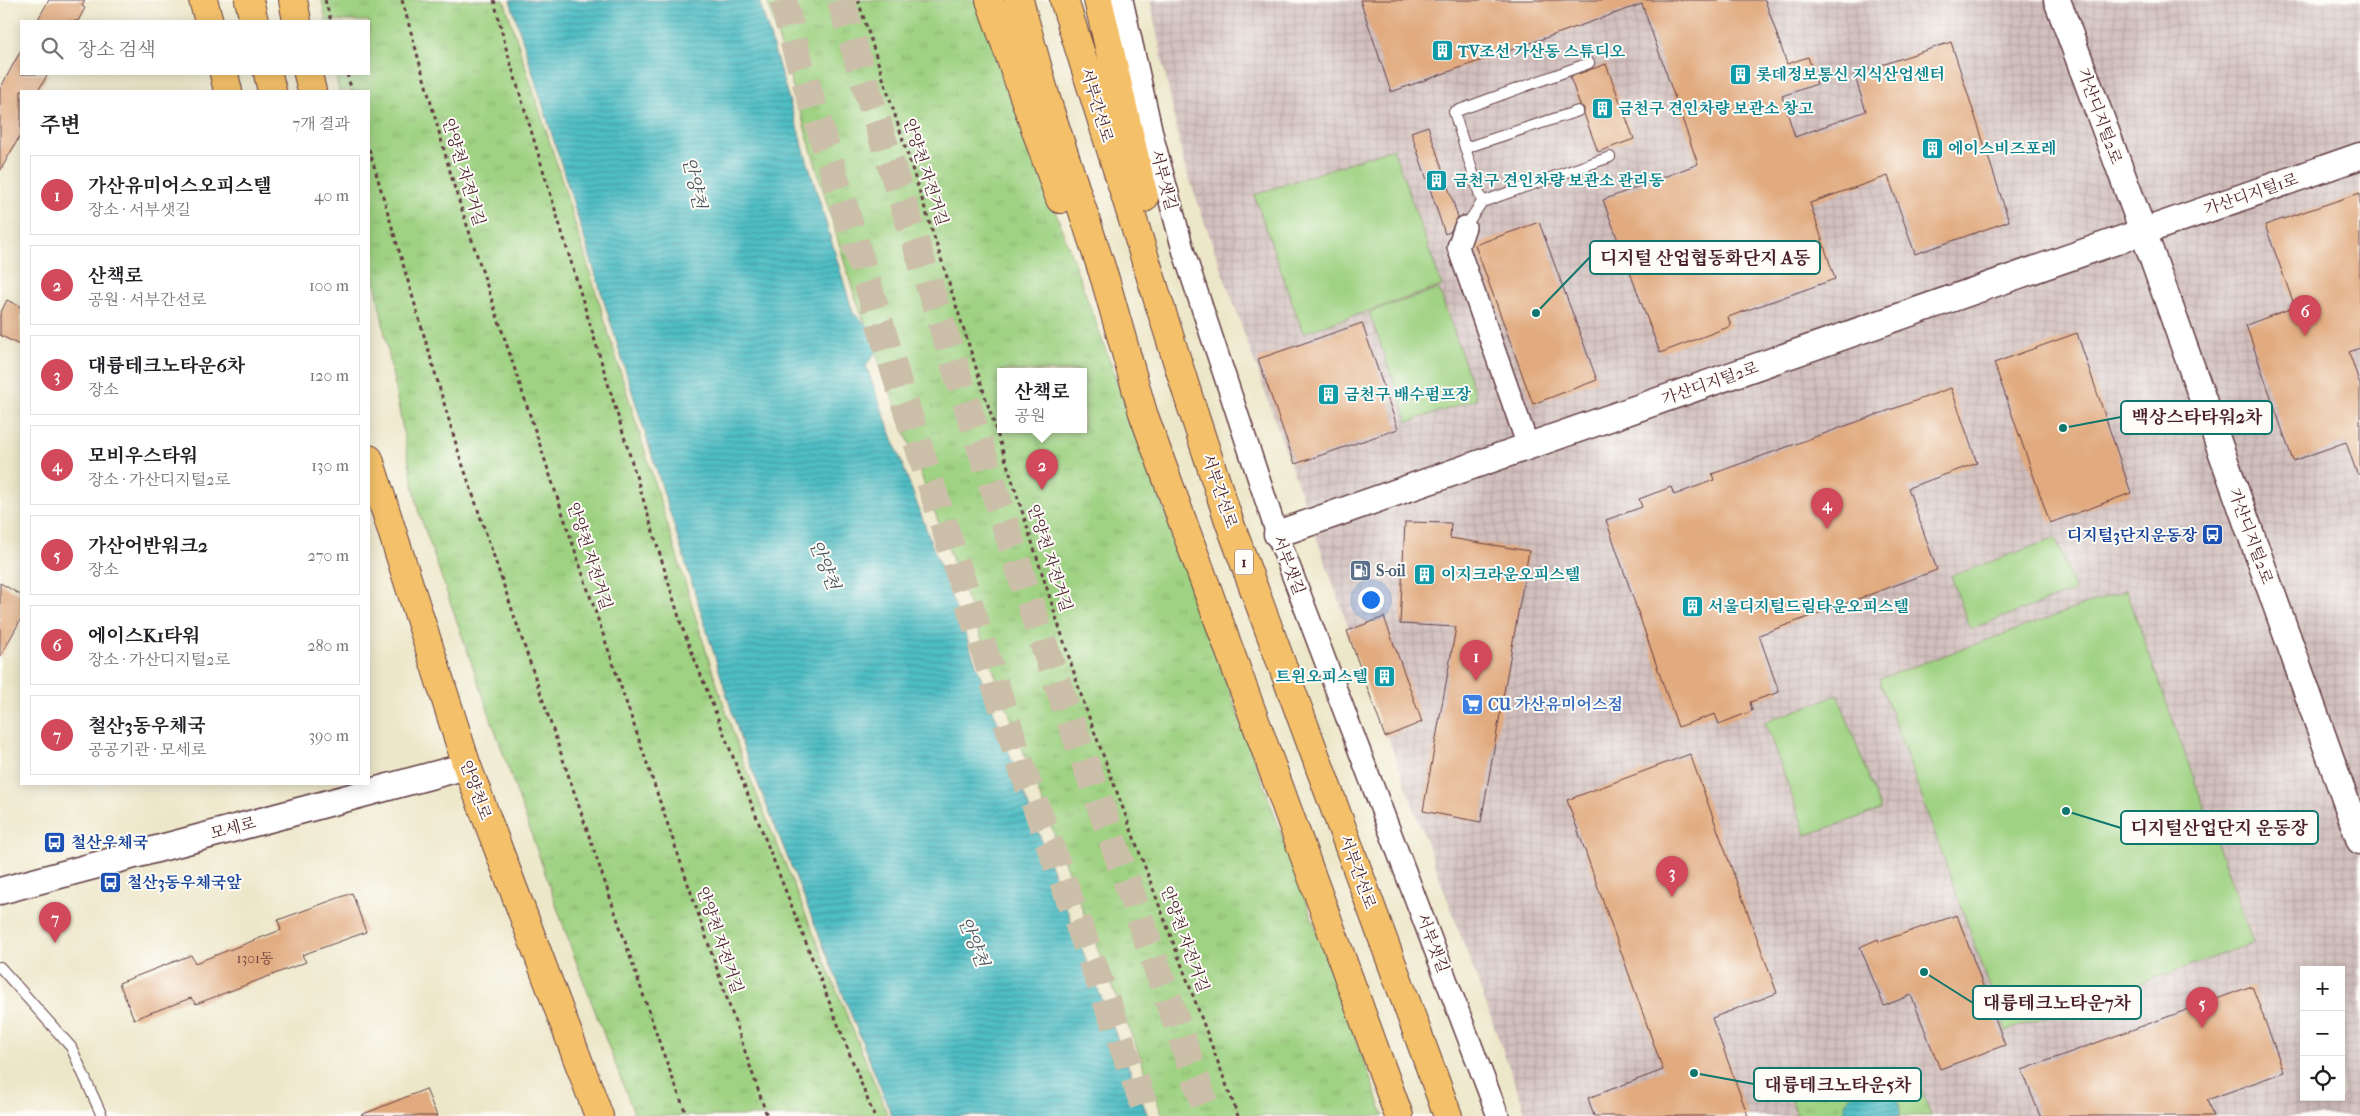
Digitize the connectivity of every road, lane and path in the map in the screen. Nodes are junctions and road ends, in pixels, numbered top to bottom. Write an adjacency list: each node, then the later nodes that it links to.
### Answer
1 (203, 0): 14 (main road)
2 (249, 0): 15 (main road)
3 (293, 0): 16 (main road)
4 (325, 0): 17 (path)
5 (402, 0): 49 (path, 안양천 자전거길)
6 (494, 0): 50 (path)
7 (858, 0): 37 (path, 안양천 자전거길)
8 (990, 0): 36 (main road)
9 (1019, 0): 36 (main road)
10 (1064, 0): 35 (main road, 서부간선로 / 1)
11 (1098, 0): 35 (main road)
12 (1122, 0): 41 (street, 서부샛길)
13 (2057, 0): 34 (street, 가산디지털2로)
14 (209, 20)
15 (254, 20)
16 (297, 20)
17 (331, 20)
18 (1589, 63): 28 (lane)
19 (224, 75): 23 (main road)
20 (268, 75): 24 (main road)
21 (308, 75): 25 (main road)
22 (346, 75): 26 (path)
23 (228, 90)
24 (272, 90)
25 (312, 90)
26 (352, 90)
27 (1578, 111): 28 (lane)
28 (1465, 148): 32 (lane)
29 (370, 152): 48 (path)
30 (2360, 156): 34 (street, 가산디지털1로)
31 (1610, 157): 32 (lane)
32 (1482, 202): 33 (lane)
33 (1465, 227): 39 (street)
34 (2143, 232): 39 (street, 가산디지털2로); 43 (street, 가산디지털2로)
35 (1190, 402): 53 (main road, 서부간선로 / 1)
36 (1143, 413): 52 (main road)
37 (997, 433)
38 (997, 433): 51 (path, 안양천 자전거길)
39 (1528, 446): 41 (street, 가산디지털2로)
40 (370, 462): 42 (main road, 안양천로)
41 (1277, 534): 54 (street, 서부샛길)
42 (467, 766): 44 (street, 모세로); 47 (main road, 안양천로)
43 (2360, 841)
44 (0, 890)
45 (0, 967): 46 (lane)
46 (102, 1116)
47 (599, 1116)
48 (687, 1116)
49 (768, 1116)
50 (874, 1116)
51 (1238, 1116)
52 (1399, 1116)
53 (1448, 1116)
54 (1498, 1116)

